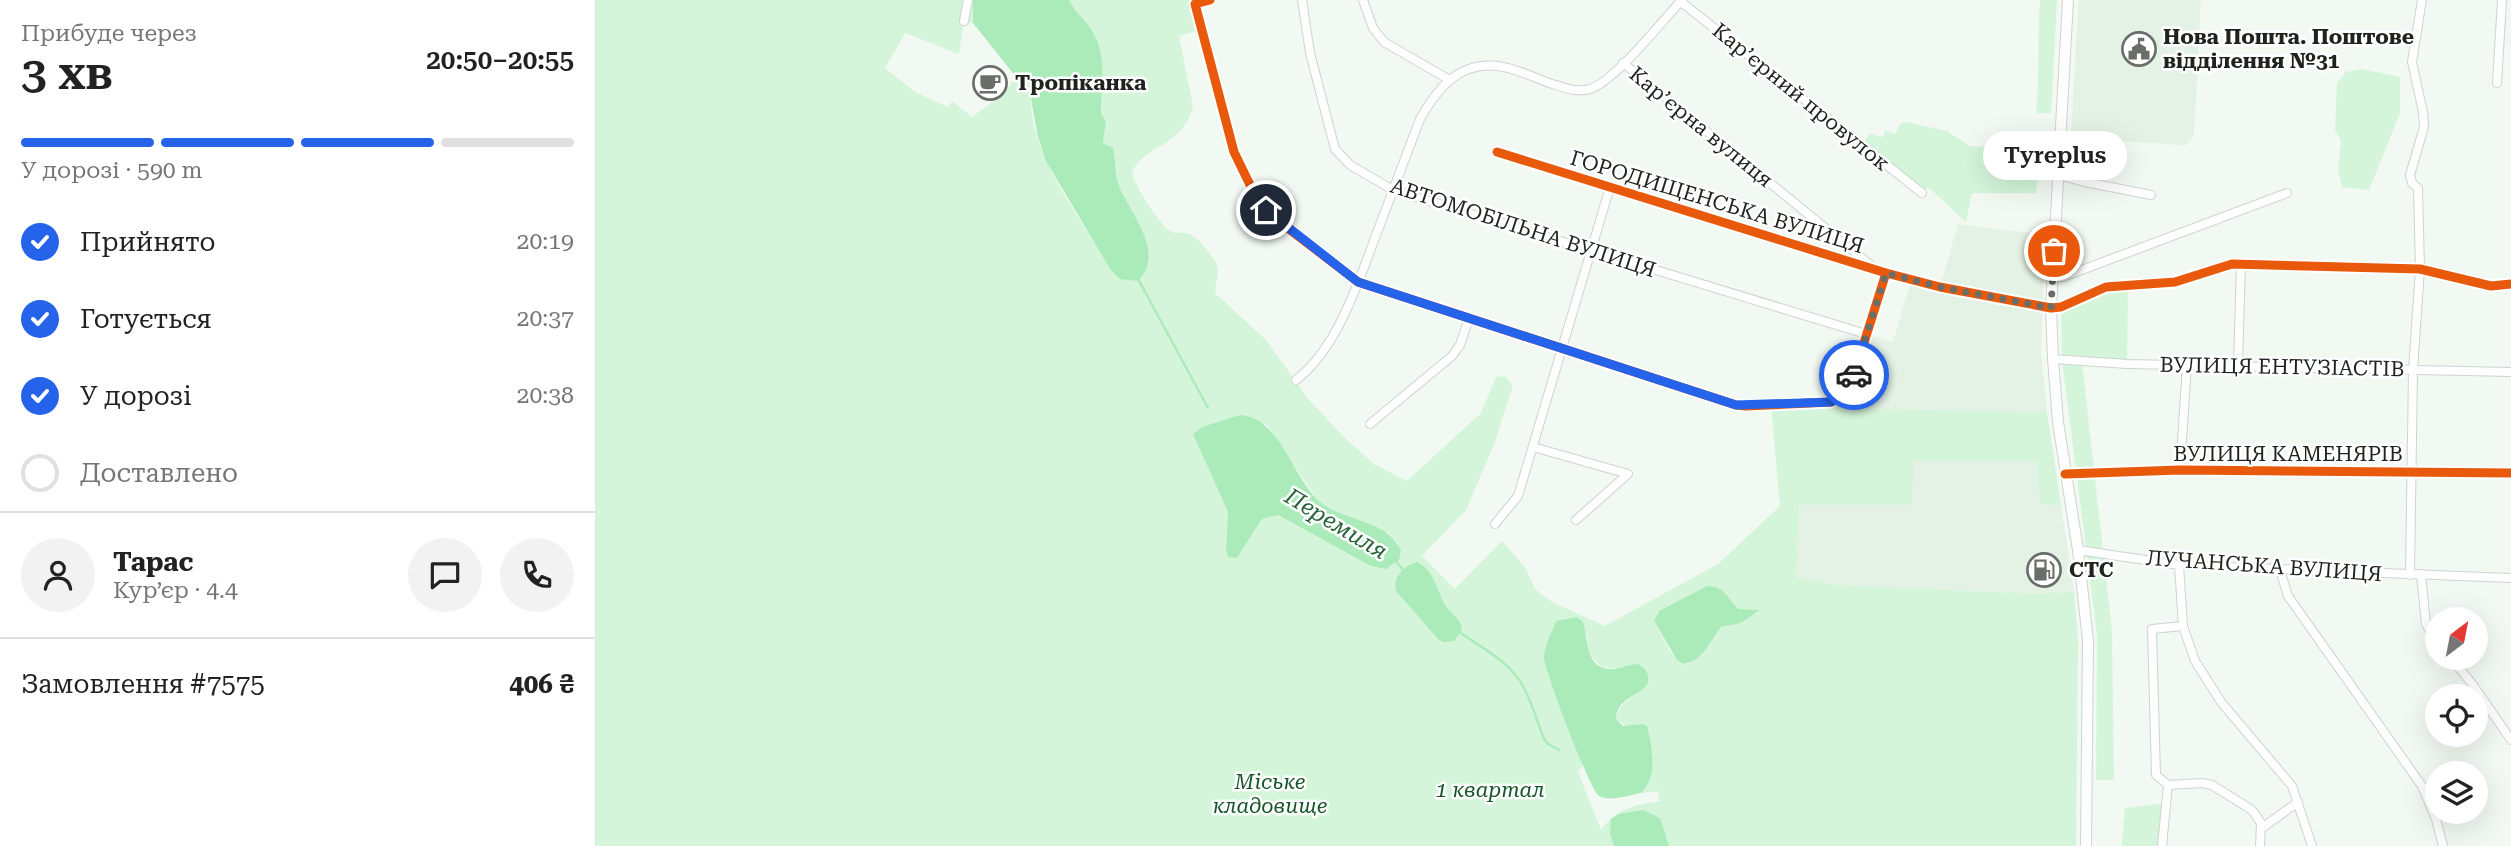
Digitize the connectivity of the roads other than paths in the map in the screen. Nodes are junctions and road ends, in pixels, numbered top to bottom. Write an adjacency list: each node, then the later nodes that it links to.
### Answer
1 (968, 0): 9 (street)
2 (1210, 0): 26 (street)
3 (1302, 0): 16 (street, АВТОМОБІЛЬНА ВУЛИЦЯ)
4 (1363, 0): 11 (street)
5 (2068, 0): 14 (main road)
6 (2422, 0): 22 (street)
7 (2502, 0): 12 (street)
8 (1681, 1): 10 (street); 17 (street, Карʼєрний провулок)
9 (964, 22)
10 (1623, 63): 11 (street); 23 (street, Карʼєрна вулиця)
11 (1448, 79): 16 (street)
12 (2497, 83)
13 (1497, 152): 15 (street, ГОРОДИЩЕНСЬКА ВУЛИЦЯ)
14 (2057, 175): 19 (street); 25 (main road)
15 (1610, 187): 20 (street); 23 (street, ГОРОДИЩЕНСЬКА ВУЛИЦЯ)
16 (1393, 190): 20 (street, АВТОМОБІЛЬНА ВУЛИЦЯ); 26 (street)
17 (1922, 193)
18 (2287, 193): 25 (street)
19 (2151, 195)
20 (1591, 251): 30 (street, АВТОМОБІЛЬНА ВУЛИЦЯ); 31 (street)
21 (2241, 264): 22 (street); 28 (street); 34 (street)
22 (2420, 269): 27 (street); 35 (street)
23 (1876, 270): 24 (street, ГОРОДИЩЕНСЬКА ВУЛИЦЯ)
24 (1886, 273): 28 (street, ГОРОДИЩЕНСЬКА ВУЛИЦЯ); 30 (street)
25 (2053, 277): 28 (main road)
26 (1358, 282): 29 (street); 37 (street)
27 (2511, 284)
28 (2051, 308): 32 (main road)
29 (1469, 318): 31 (street); 38 (street)
30 (1866, 334): 31 (street)
31 (1562, 349): 39 (street)
32 (2053, 359): 33 (street, ВУЛИЦЯ ЕНТУЗІАСТІВ); 43 (main road)
33 (2187, 365): 34 (street, ВУЛИЦЯ ЕНТУЗІАСТІВ); 40 (street)
34 (2238, 366): 35 (street, ВУЛИЦЯ ЕНТУЗІАСТІВ)
35 (2413, 370): 36 (street, ВУЛИЦЯ ЕНТУЗІАСТІВ); 41 (street)
36 (2511, 372)
37 (1296, 380)
38 (1370, 424)
39 (1533, 447): 44 (street); 45 (street)
40 (2181, 470): 41 (street, ВУЛИЦЯ КАМЕНЯРІВ); 43 (street, ВУЛИЦЯ КАМЕНЯРІВ)
41 (2412, 472): 42 (street, ВУЛИЦЯ КАМЕНЯРІВ); 50 (street)
42 (2511, 473)
43 (2065, 474): 46 (main road)
44 (1576, 520)
45 (1495, 524)
46 (2078, 550): 47 (street, ЛУЧАНСЬКА ВУЛИЦЯ); 59 (main road)
47 (2179, 565): 48 (street, ЛУЧАНСЬКА ВУЛИЦЯ); 53 (street)
48 (2280, 570): 50 (street, ЛУЧАНСЬКА ВУЛИЦЯ); 63 (street)
49 (2421, 574): 50 (street, ЛУЧАНСЬКА ВУЛИЦЯ); 51 (street, ЛУЧАНСЬКА ВУЛИЦЯ); 52 (street)
50 (2410, 575)
51 (2511, 578)
52 (2425, 614)
53 (2183, 626): 56 (street); 57 (street)
54 (2461, 670): 55 (street)
55 (2511, 740)
56 (2168, 785): 58 (street); 60 (street)
57 (2298, 802): 58 (street); 62 (street)
58 (2262, 828): 61 (street)
59 (2086, 846)
60 (2162, 846)
61 (2260, 846)
62 (2312, 846)
63 (2443, 846)

